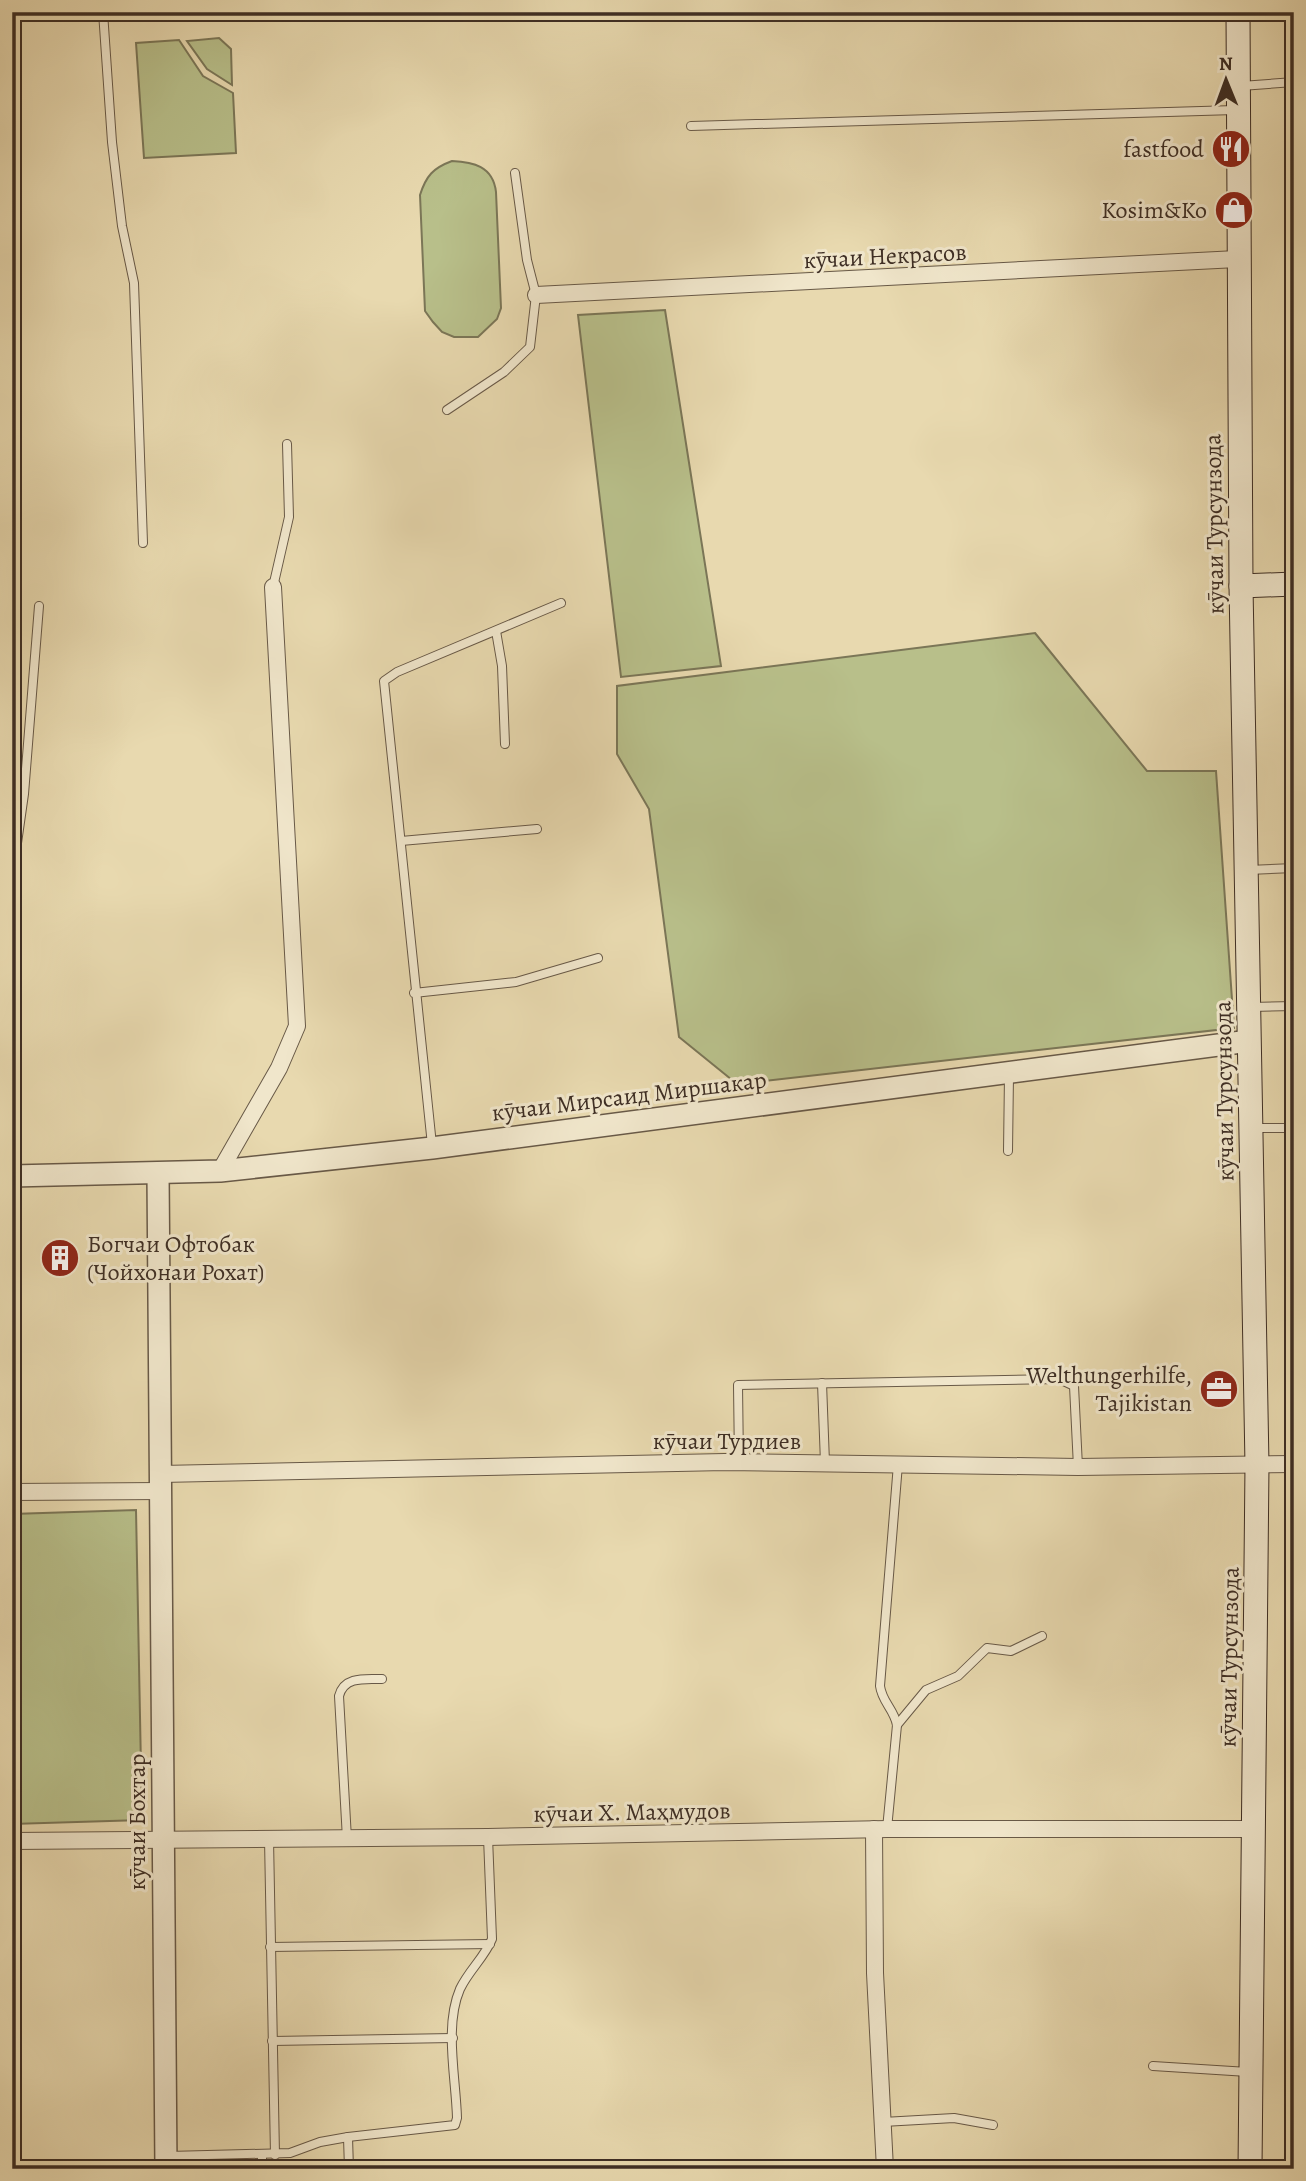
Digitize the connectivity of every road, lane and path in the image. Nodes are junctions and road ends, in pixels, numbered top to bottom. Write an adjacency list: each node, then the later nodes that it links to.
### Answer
1 (103, 12): 12 (lane)
2 (1238, 12): 4 (main road, кӯчаи Турсунзода)
3 (1294, 82): 4 (lane)
4 (1238, 86): 5 (main road, кӯчаи Турсунзода)
5 (1238, 110): 6 (lane); 8 (main road, кӯчаи Турсунзода)
6 (691, 126)
7 (515, 173): 9 (lane)
8 (1237, 259): 9 (street, кӯчаи Некрасов); 14 (main road, кӯчаи Турсунзода)
9 (536, 295): 10 (lane)
10 (447, 411)
11 (287, 444): 15 (lane)
12 (143, 543)
13 (1294, 584): 14 (main road)
14 (1241, 586): 23 (main road, кӯчаи Турсунзода)
15 (273, 587): 35 (street)
16 (561, 603): 18 (lane)
17 (39, 606): 24 (lane)
18 (496, 631): 19 (lane); 21 (lane)
19 (505, 744)
20 (537, 829): 21 (lane)
21 (401, 841): 26 (lane)
22 (1294, 868): 23 (lane)
23 (1248, 870): 28 (main road, кӯчаи Турсунзода)
24 (12, 878)
25 (598, 958): 26 (lane)
26 (414, 993): 33 (lane)
27 (1294, 1006): 28 (lane)
28 (1249, 1007): 29 (main road, кӯчаи Турсунзода)
29 (1249, 1041): 30 (street, кӯчаи Мирсаид Миршакар); 31 (main road, кӯчаи Турсунзода)
30 (1009, 1072): 33 (street, кӯчаи Мирсаид Миршакар); 34 (lane)
31 (1251, 1128): 32 (lane); 43 (main road, кӯчаи Турсунзода)
32 (1294, 1128)
33 (432, 1148): 35 (street, кӯчаи Мирсаид Миршакар)
34 (1008, 1151)
35 (220, 1171): 36 (street, кӯчаи Мирсаид Миршакар)
36 (158, 1173): 37 (street, кӯчаи Мирсаид Миршакар); 45 (street, кӯчаи Бохтар)
37 (12, 1176)
38 (822, 1383): 39 (lane); 40 (lane); 44 (lane)
39 (739, 1463): 40 (street, кӯчаи Турдиев); 45 (street, кӯчаи Турдиев)
40 (825, 1463): 42 (street, кӯчаи Турдиев)
41 (1294, 1464): 43 (street, кӯчаи Турдиев)
42 (898, 1465): 44 (street, кӯчаи Турдиев); 49 (lane)
43 (1257, 1465): 44 (street, кӯчаи Турдиев); 51 (main road, кӯчаи Турсунзода)
44 (1078, 1467)
45 (161, 1483): 46 (street, кӯчаи Турдиев); 53 (street, кӯчаи Бохтар)
46 (12, 1492)
47 (1042, 1636): 49 (lane)
48 (382, 1679): 55 (lane)
49 (897, 1725): 50 (lane)
50 (881, 1829): 51 (street, кӯчаи Х. Маҳмудов); 52 (street, кӯчаи Х. Маҳмудов); 63 (street)
51 (1253, 1829): 62 (main road, кӯчаи Турсунзода)
52 (488, 1838): 55 (street, кӯчаи Х. Маҳмудов); 57 (lane)
53 (163, 1839): 54 (street, кӯчаи Х. Маҳмудов); 56 (street, кӯчаи Х. Маҳмудов); 68 (street, кӯчаи Бохтар)
54 (269, 1839): 55 (street, кӯчаи Х. Маҳмудов); 58 (lane)
55 (347, 1839)
56 (12, 1841)
57 (490, 1944): 58 (lane); 59 (lane)
58 (270, 1947): 60 (lane)
59 (453, 2038): 60 (lane); 65 (lane)
60 (272, 2041): 67 (lane)
61 (1153, 2066): 62 (lane)
62 (1251, 2072): 72 (main road, кӯчаи Турсунзода)
63 (883, 2122): 64 (lane); 71 (street)
64 (993, 2125)
65 (348, 2137): 67 (lane); 70 (lane)
66 (261, 2155): 67 (lane); 68 (lane); 69 (lane)
67 (275, 2155)
68 (165, 2162)
69 (262, 2169)
70 (349, 2169)
71 (885, 2169)
72 (1250, 2169)

